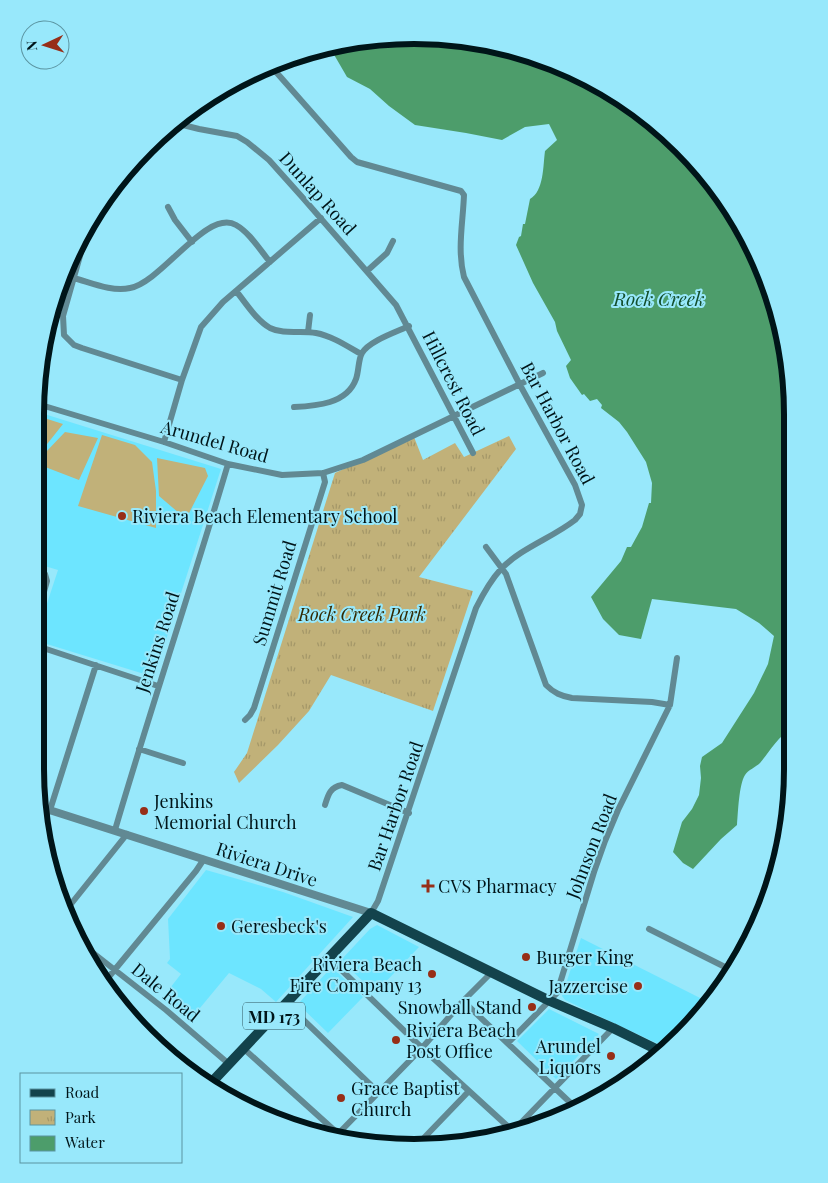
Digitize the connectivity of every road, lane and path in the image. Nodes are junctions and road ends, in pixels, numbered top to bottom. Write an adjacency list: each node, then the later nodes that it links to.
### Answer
1 (275, 71): 18 (street, Bar Harbor Road)
2 (184, 125): 4 (street, Dunlap Road)
3 (168, 207): 6 (street)
4 (321, 218): 8 (street); 9 (street, Dunlap Road)
5 (393, 241): 9 (street)
6 (192, 242): 8 (street); 10 (street)
7 (78, 258): 10 (street)
8 (270, 262): 11 (street)
9 (367, 272): 13 (street, Dunlap Road)
10 (74, 278): 17 (street)
11 (236, 291): 14 (street); 17 (street)
12 (310, 315): 14 (street)
13 (409, 326): 15 (street); 21 (street, Hillcrest Road)
14 (308, 332): 15 (street)
15 (361, 354): 20 (street)
16 (543, 373): 18 (street, Arundel Road)
17 (182, 380): 22 (street)
18 (520, 385): 21 (street, Arundel Road); 27 (street, Bar Harbor Road)
19 (44, 406): 22 (street, Arundel Road)
20 (294, 408)
21 (455, 416): 23 (street, Hillcrest Road); 25 (street, Arundel Road)
22 (164, 442): 24 (street, Arundel Road)
23 (473, 453)
24 (228, 464): 25 (street, Arundel Road); 33 (street, Jenkins Road)
25 (323, 472): 35 (street, Summit Road)
26 (486, 548): 27 (street)
27 (502, 568): 34 (street); 41 (street, Bar Harbor Road)
28 (44, 574): 29 (street)
29 (44, 592)
30 (44, 648): 32 (street)
31 (676, 658): 34 (street, Johnson Road)
32 (96, 665): 33 (street); 40 (street)
33 (158, 686): 36 (street, Jenkins Road)
34 (670, 705): 55 (street, Johnson Road)
35 (245, 720)
36 (139, 749): 37 (street); 43 (street, Jenkins Road)
37 (183, 763)
38 (325, 805): 41 (street)
39 (46, 809): 40 (street, Riviera Drive)
40 (50, 810): 42 (street); 43 (street, Riviera Drive)
41 (409, 813): 47 (street, Bar Harbor Road)
42 (47, 814)
43 (115, 830): 44 (street, Riviera Drive)
44 (127, 834): 45 (street, Riviera Drive); 46 (street)
45 (204, 859): 47 (street, Riviera Drive); 52 (street)
46 (70, 905)
47 (371, 914): 50 (main road, MD 173); 53 (main road)
48 (649, 929): 51 (street)
49 (92, 952): 52 (street, Dale Road)
50 (329, 958): 57 (main road, MD 173); 61 (street)
51 (727, 967)
52 (114, 970): 54 (street); 63 (street, Dale Road)
53 (492, 972): 55 (main road); 56 (street)
54 (108, 978)
55 (550, 1001): 58 (main road); 59 (street, Johnson Road)
56 (463, 1002): 59 (street); 61 (street)
57 (286, 1003): 60 (main road, MD 173); 67 (street)
58 (613, 1028): 62 (main road); 65 (street)
59 (508, 1044): 65 (street)
60 (243, 1048): 63 (main road, MD 173); 71 (street)
61 (422, 1048): 66 (street); 67 (street)
62 (656, 1049)
63 (229, 1064): 64 (main road, MD 173)
64 (213, 1080)
65 (555, 1088): 68 (street); 69 (street)
66 (469, 1091): 70 (street); 73 (street)
67 (379, 1093): 72 (street)
68 (572, 1104)
69 (521, 1124)
70 (508, 1127)
71 (331, 1130)
72 (340, 1132)
73 (423, 1139)

